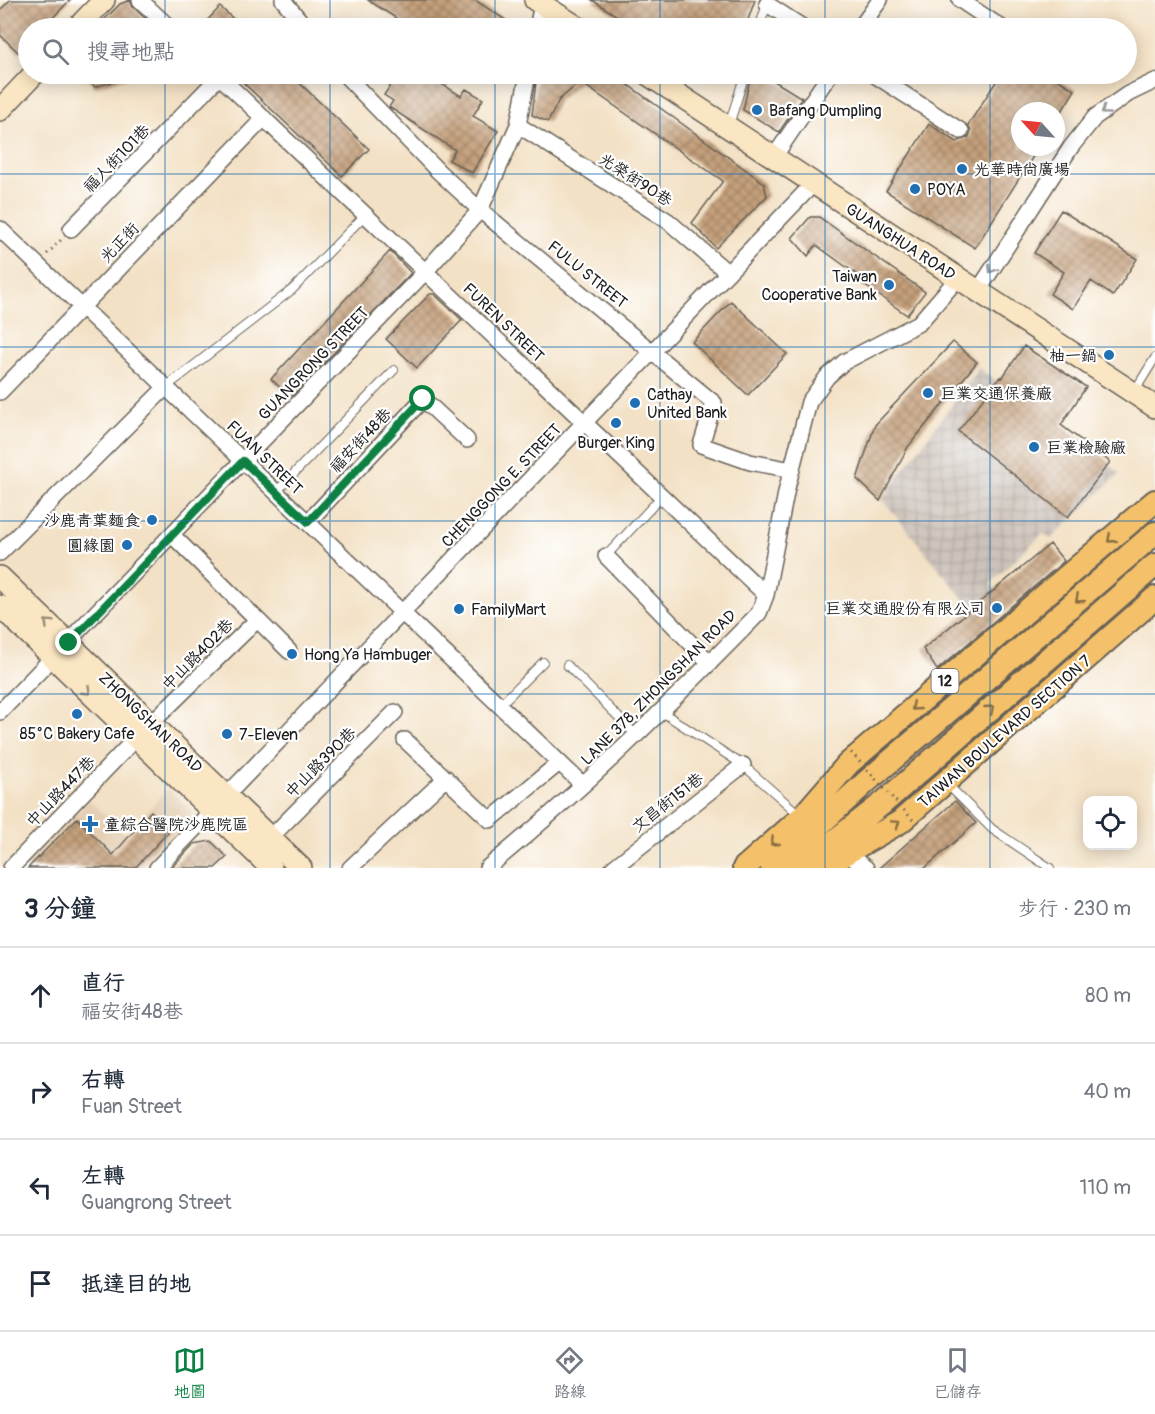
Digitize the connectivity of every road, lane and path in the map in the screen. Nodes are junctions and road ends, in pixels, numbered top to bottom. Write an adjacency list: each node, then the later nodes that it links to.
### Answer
1 (104, 0): 8 (street)
2 (140, 0): 9 (street)
3 (283, 0): 10 (street)
4 (880, 0): 15 (street)
5 (960, 0): 16 (street)
6 (540, 1): 11 (street); 12 (street)
7 (767, 2): 13 (lane); 14 (street)
8 (87, 18)
9 (159, 18)
10 (298, 18)
11 (538, 18)
12 (565, 18)
13 (762, 18)
14 (790, 18)
15 (867, 18)
16 (987, 18)
17 (1155, 81): 42 (street, one-way to 42)
18 (25, 84): 27 (street)
19 (210, 84): 37 (street, 福人街101巷)
20 (228, 84): 28 (street, FUREN STREET)
21 (355, 84): 34 (street, FULU STREET)
22 (526, 84): 29 (street, GUANGRONG STREET)
23 (662, 84): 30 (street, GUANGHUA ROAD)
24 (742, 84): 30 (lane)
25 (823, 84): 32 (street)
26 (888, 84): 31 (street)
27 (0, 110)
28 (264, 118): 35 (street, FUREN STREET); 43 (street, 光正街)
29 (518, 125): 34 (street, GUANGRONG STREET); 40 (street, 光榮街90巷)
30 (728, 127): 32 (street, GUANGHUA ROAD)
31 (960, 131)
32 (774, 157): 33 (street, GUANGHUA ROAD)
33 (814, 183): 40 (street, CHENGGONG E. STREET); 41 (street, GUANGHUA ROAD)
34 (480, 210): 39 (street, GUANGRONG STREET); 44 (street, FULU STREET)
35 (365, 215): 39 (street, FUREN STREET); 47 (lane)
36 (0, 229): 38 (street, FUAN STREET)
37 (71, 229): 38 (path)
38 (37, 264): 43 (street, FUAN STREET)
39 (425, 272): 51 (street, FUREN STREET); 53 (street, GUANGRONG STREET)
40 (728, 273): 44 (street, CHENGGONG E. STREET)
41 (958, 278): 42 (street, GUANGHUA ROAD); 54 (street, LANE 378, ZHONGSHAN ROAD)
42 (978, 291): 49 (street, GUANGHUA ROAD)
43 (82, 307): 47 (street, FUAN STREET); 48 (street, 光正街)
44 (654, 351): 51 (street, CHENGGONG E. STREET); 54 (street, FULU STREET)
45 (1155, 358): 49 (lane)
46 (394, 370): 55 (lane)
47 (166, 387): 53 (street, FUAN STREET); 61 (street)
48 (0, 392)
49 (1133, 393): 50 (street, GUANGHUA ROAD)
50 (1155, 407)
51 (584, 423): 56 (street, FUREN STREET); 67 (street, CHENGGONG E. STREET)
52 (467, 440): 58 (street, 福安街48巷)
53 (243, 461): 55 (street, FUAN STREET); 60 (street, GUANGRONG STREET)
54 (792, 470): 65 (street, LANE 378, ZHONGSHAN ROAD)
55 (276, 492): 58 (street, FUAN STREET)
56 (662, 496): 62 (lane); 65 (street, FUREN STREET)
57 (1155, 501): 93 (main road, TAIWAN BOULEVARD SECTION 7 / 12, one-way to 93)
58 (308, 522): 67 (street, FUAN STREET)
59 (1155, 533): 93 (main road, TAIWAN BOULEVARD SECTION 7 / 12, one-way to 93)
60 (172, 536): 69 (street); 70 (street, GUANGRONG STREET)
61 (0, 553)
62 (606, 556): 74 (street)
63 (1155, 565): 93 (main road, TAIWAN BOULEVARD SECTION 7 / 12, one-way to 63)
64 (0, 577): 70 (street, ZHONGSHAN ROAD, one-way to 64)
65 (766, 595): 74 (street, LANE 378, ZHONGSHAN ROAD)
66 (1155, 598): 88 (main road, TAIWAN BOULEVARD SECTION 7 / 12)
67 (403, 613): 76 (street, FUAN STREET); 90 (street, CHENGGONG E. STREET)
68 (4, 617): 72 (street, ZHONGSHAN ROAD)
69 (257, 620): 71 (street); 80 (street, 中山路402巷)
70 (69, 643): 72 (street, GUANGRONG STREET); 80 (street, ZHONGSHAN ROAD)
71 (289, 651)
72 (54, 658): 77 (street, GUANGRONG STREET); 82 (street, ZHONGSHAN ROAD, one-way to 82)
73 (543, 663): 76 (lane)
74 (710, 663): 79 (street, LANE 378, ZHONGSHAN ROAD)
75 (567, 665): 81 (lane)
76 (500, 706): 85 (street, FUAN STREET)
77 (0, 712)
78 (395, 712): 92 (street, 中山路390巷)
79 (662, 712): 81 (street, LANE 378, ZHONGSHAN ROAD); 86 (lane)
80 (153, 723): 82 (street, 中山路402巷); 90 (street, ZHONGSHAN ROAD)
81 (638, 735): 89 (street, LANE 378, ZHONGSHAN ROAD)
82 (136, 738): 90 (street, ZHONGSHAN ROAD); 94 (street, 中山路447巷)
83 (405, 740): 87 (street)
84 (847, 748): 91 (path, bridge)
85 (559, 762): 87 (street); 89 (street, FUAN STREET)
86 (743, 765): 93 (lane); 100 (street, 文昌街151巷)
87 (446, 778): 98 (street)
88 (945, 782): 93 (main road, TAIWAN BOULEVARD SECTION 7 / 12, one-way to 88); 105 (lane)
89 (583, 785): 99 (street, LANE 378, ZHONGSHAN ROAD)
90 (220, 804): 92 (street, ZHONGSHAN ROAD); 95 (street, CHENGGONG E. STREET); 96 (street, ZHONGSHAN ROAD)
91 (913, 819)
92 (270, 838): 97 (street, ZHONGSHAN ROAD)
93 (825, 842): 101 (main road, TAIWAN BOULEVARD SECTION 7 / 12, one-way to 101); 102 (main road, 12); 103 (main road, 12); 104 (street)
94 (11, 868)
95 (157, 868)
96 (271, 868)
97 (301, 868)
98 (350, 868)
99 (487, 868)
100 (613, 868)
101 (744, 868)
102 (772, 868)
103 (801, 868)
104 (866, 868)
105 (1050, 868)

